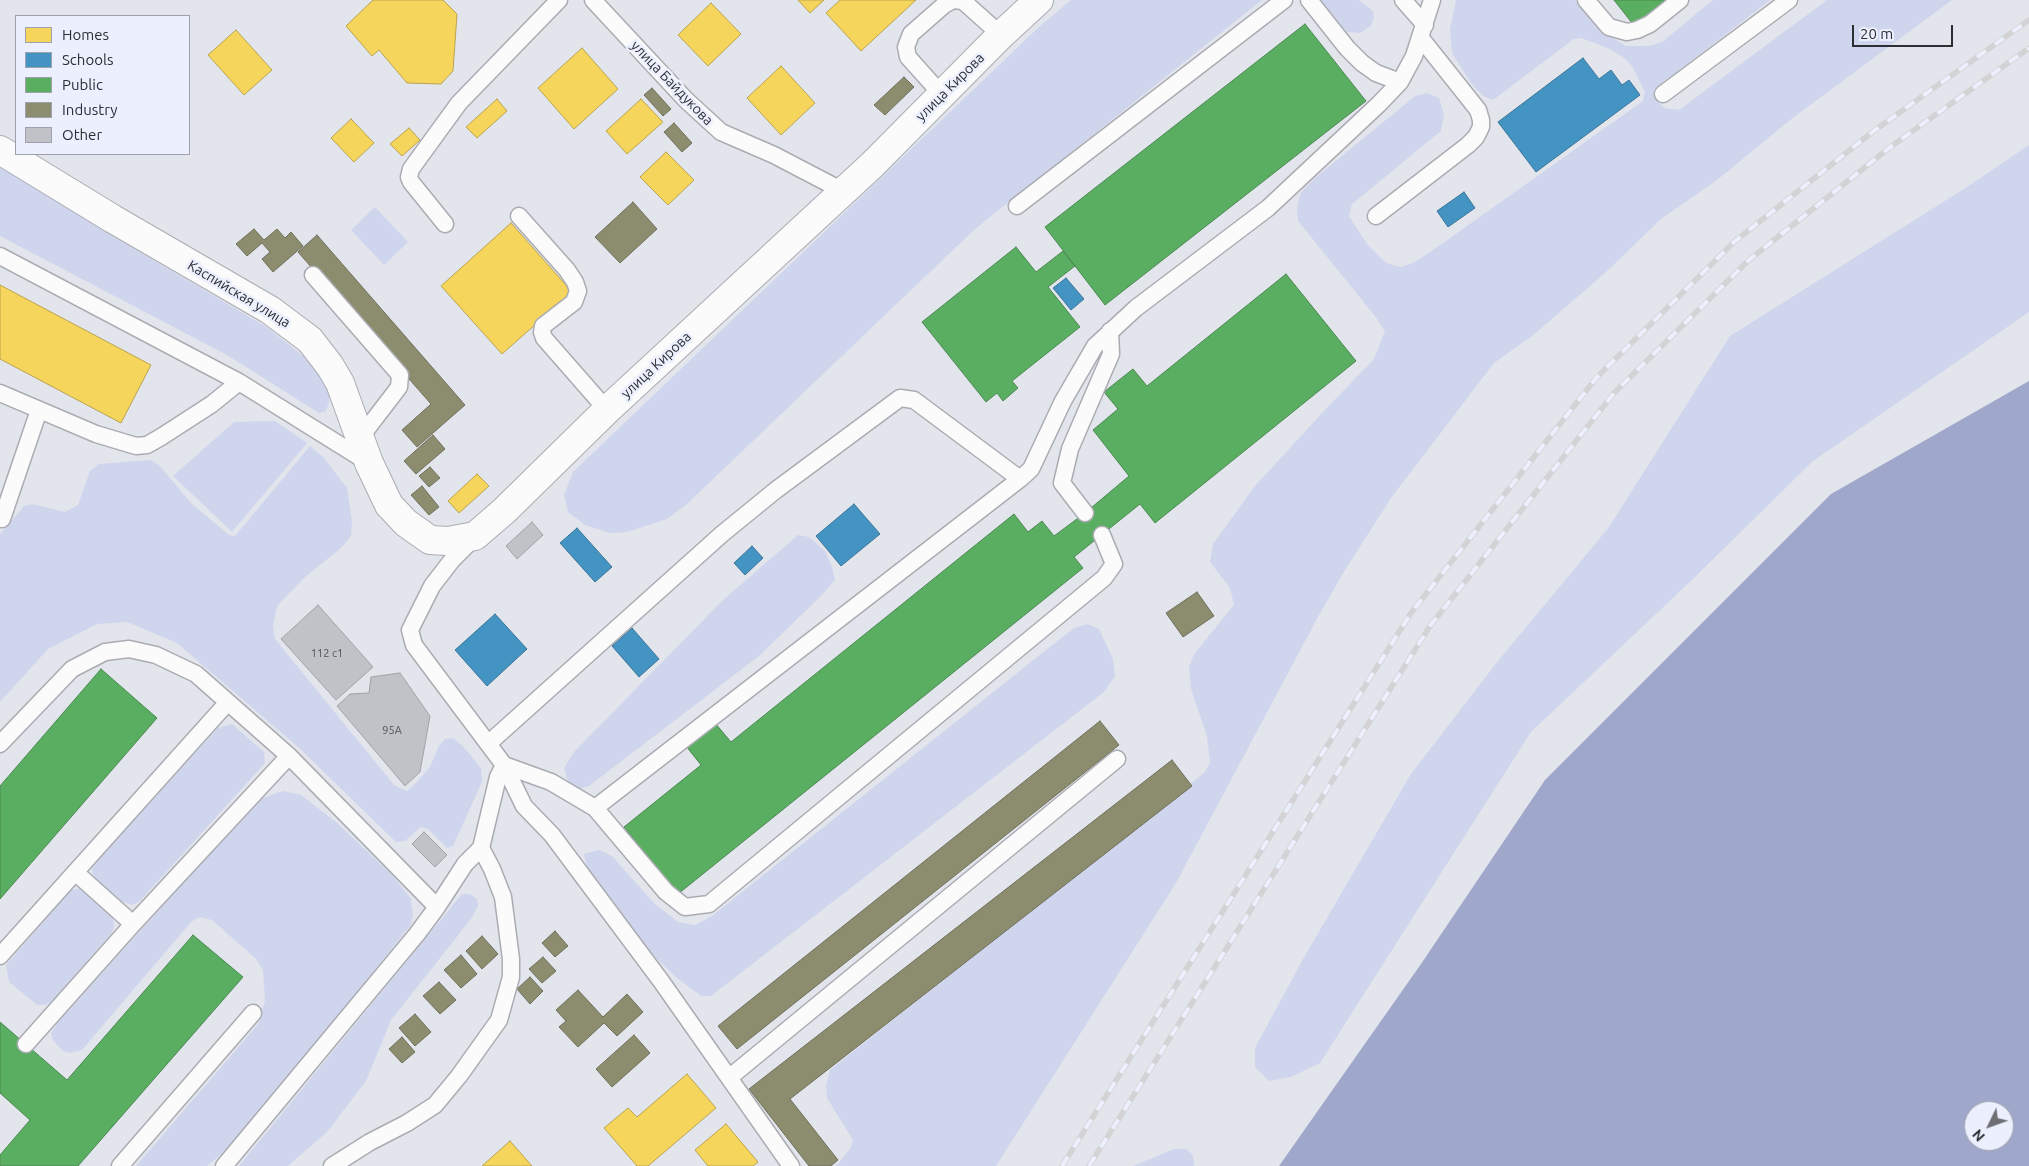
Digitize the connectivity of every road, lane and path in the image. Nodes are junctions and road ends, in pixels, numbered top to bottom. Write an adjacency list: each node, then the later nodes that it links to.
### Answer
1 (559, 0): 21 (lane)
2 (593, 0): 17 (lane, улица Байдукова)
3 (1039, 0): 12 (street, улица Кирова)
4 (1284, 0): 18 (lane)
5 (1309, 0): 13 (lane)
6 (1403, 0): 11 (lane)
7 (1432, 0): 11 (lane)
8 (1586, 0): 9 (lane)
9 (1680, 0)
10 (1789, 0): 14 (lane)
11 (1422, 31): 13 (lane); 20 (lane)
12 (1001, 35): 15 (street, улица Кирова); 15 (lane)
13 (1400, 82): 24 (lane)
14 (1663, 94)
15 (942, 96): 17 (street, улица Кирова)
16 (0, 150): 29 (street, Каспийская улица)
17 (843, 191): 28 (street, улица Кирова)
18 (1018, 206)
19 (519, 216): 28 (lane)
20 (1376, 216)
21 (445, 224)
22 (0, 256): 25 (lane)
23 (313, 275): 29 (lane)
24 (1110, 331): 30 (lane); 31 (lane)
25 (239, 382): 27 (lane); 29 (lane)
26 (0, 393): 27 (lane)
27 (38, 410): 32 (lane)
28 (606, 410): 34 (street, улица Кирова)
29 (364, 450): 34 (street, Каспийская улица)
30 (1020, 480): 36 (lane); 41 (lane)
31 (1084, 513)
32 (2, 519)
33 (1102, 535): 41 (lane)
34 (475, 536): 36 (lane, улица Кирова)
35 (228, 702): 37 (lane); 38 (lane); 43 (lane)
36 (489, 743): 40 (lane, улица Кирова)
37 (0, 744)
38 (289, 756): 44 (lane); 45 (lane)
39 (1117, 760): 49 (lane)
40 (504, 765): 41 (lane); 42 (lane); 49 (lane, улица Кирова)
41 (595, 808)
42 (481, 848): 44 (lane); 52 (lane)
43 (75, 872): 45 (lane); 46 (lane)
44 (437, 907): 51 (lane)
45 (132, 924): 48 (lane)
46 (0, 956)
47 (253, 1013): 50 (lane)
48 (26, 1044)
49 (730, 1077): 53 (lane, улица Кирова)
50 (120, 1166)
51 (224, 1166)
52 (332, 1166)
53 (791, 1166)

